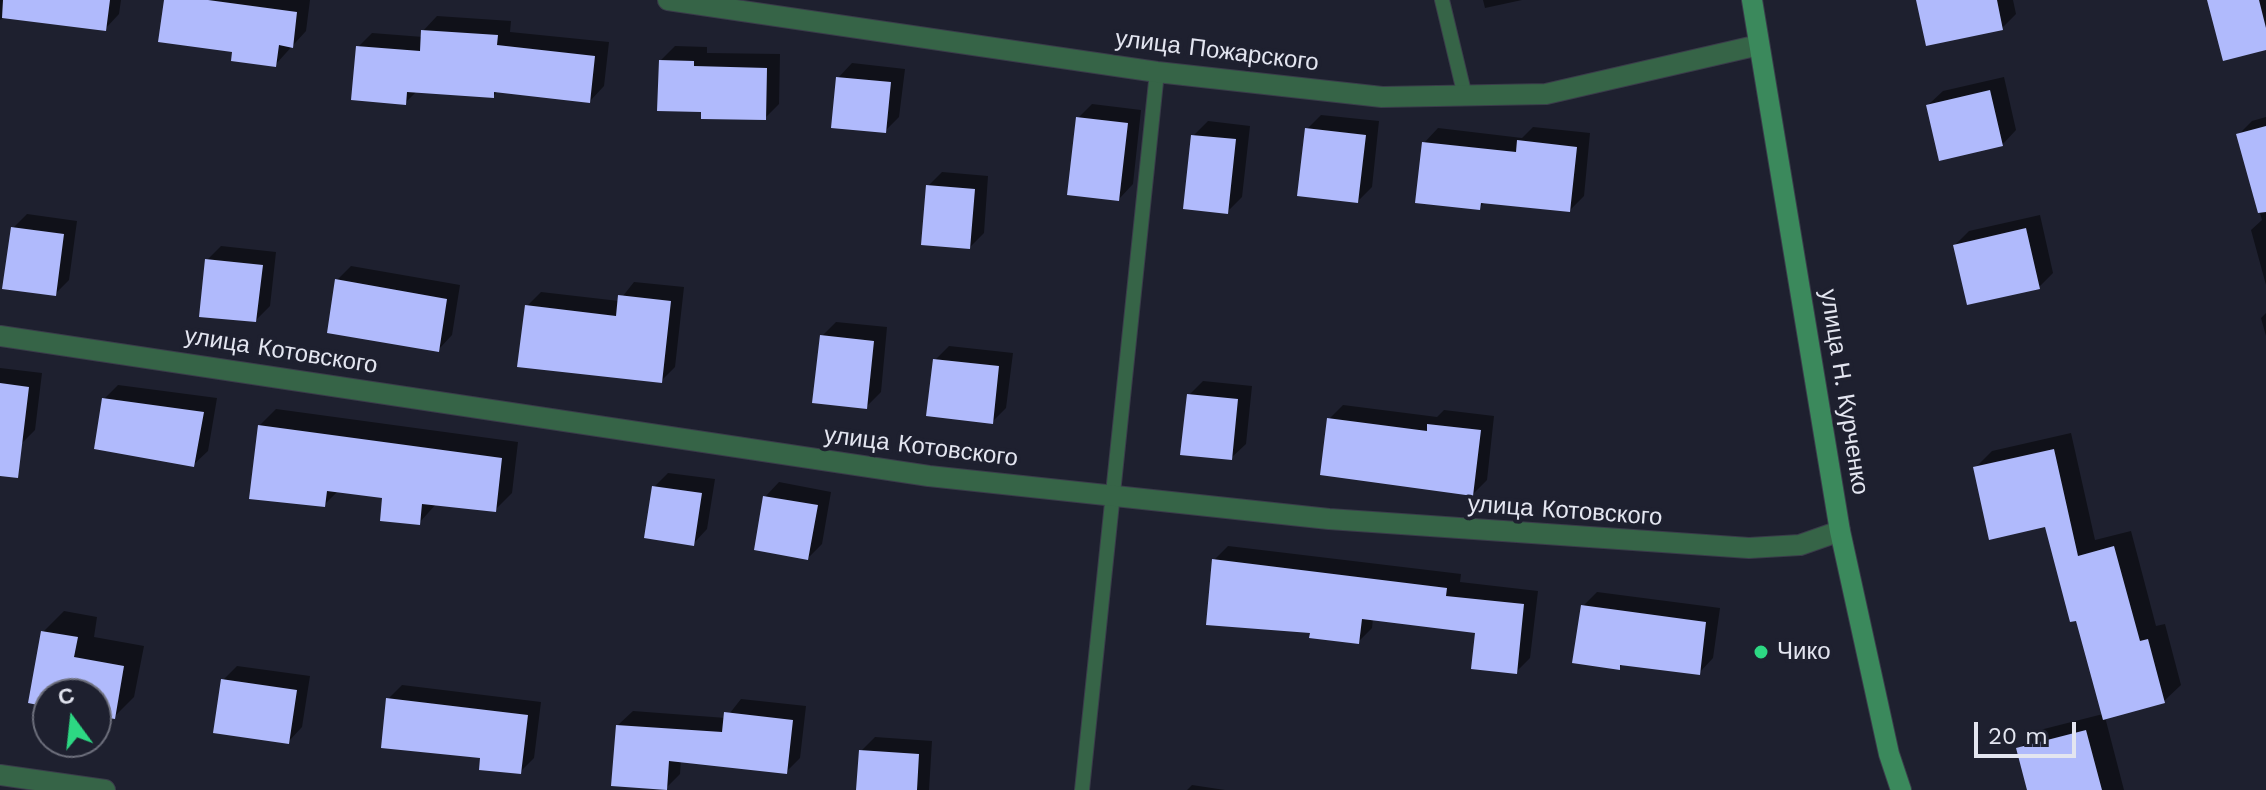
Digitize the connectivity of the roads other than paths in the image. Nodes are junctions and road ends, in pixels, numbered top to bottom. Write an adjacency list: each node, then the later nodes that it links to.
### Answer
1 (668, 0): 5 (street, улица Пожарского)
2 (1442, 0): 6 (lane)
3 (1752, 0): 4 (main road, улица Н. Курченко)
4 (1759, 45): 6 (street, улица Пожарского); 9 (main road, улица Н. Курченко)
5 (1157, 72): 6 (street, улица Пожарского); 8 (lane)
6 (1465, 96)
7 (0, 336): 8 (street, улица Котовского)
8 (1113, 495): 9 (street, улица Котовского); 12 (lane)
9 (1840, 531): 13 (main road, улица Н. Курченко)
10 (0, 775): 11 (street)
11 (105, 790)
12 (1082, 790)
13 (1901, 790)

